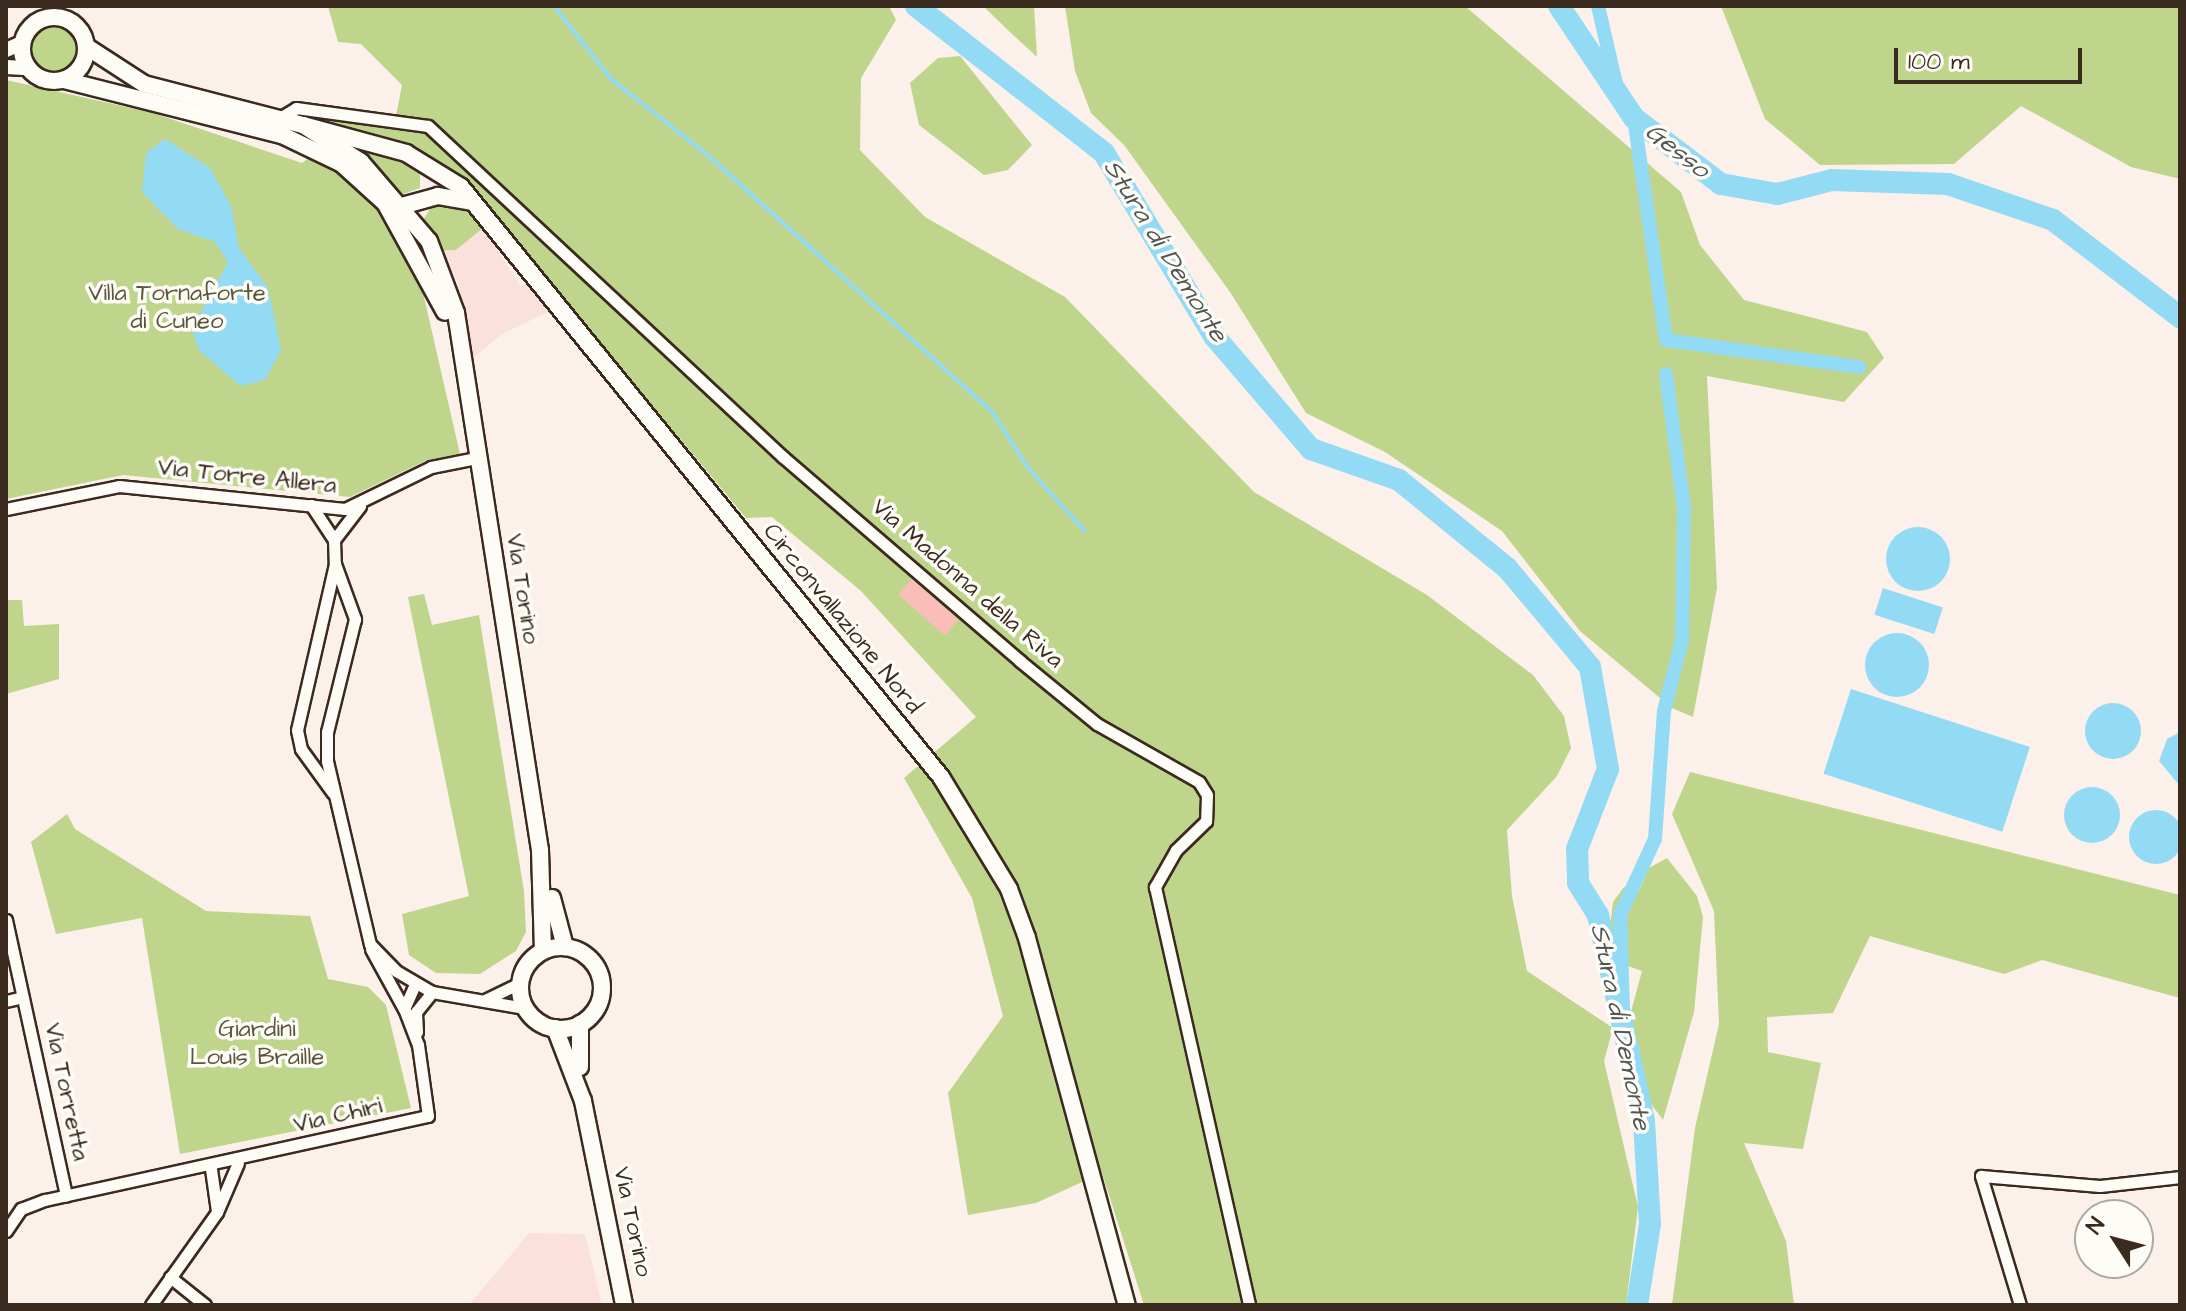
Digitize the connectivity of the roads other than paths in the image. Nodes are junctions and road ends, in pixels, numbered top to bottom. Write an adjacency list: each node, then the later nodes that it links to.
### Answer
1 (32, 6): 4 (main road)
2 (66, 6): 3 (main road)
3 (75, 23): 4 (main road); 6 (main road)
4 (30, 27): 5 (main road)
5 (22, 43): 7 (main road); 9 (main road)
6 (87, 47): 10 (main road); 11 (main road, Via Torino)
7 (6, 50)
8 (6, 67): 9 (main road)
9 (28, 68): 10 (main road)
10 (64, 80): 16 (main road, Via Torino)
11 (278, 119): 12 (main road, Via Torino); 54 (street, Via Madonna della Riva)
12 (303, 125): 13 (main road, Circonvallazione Nord); 17 (main road, Via Torino)
13 (427, 164): 14 (main road); 15 (main road, Circonvallazione Nord)
14 (422, 199): 15 (main road); 17 (main road)
15 (472, 202): 53 (main road, Circonvallazione Nord)
16 (385, 203): 17 (main road); 18 (main road, Via Torino)
17 (405, 206): 18 (main road, Via Torino)
18 (456, 336): 19 (main road, Via Torino)
19 (476, 458): 21 (street, Via Torre Allera); 26 (main road, Via Torino)
20 (311, 505): 21 (street, Via Torre Allera); 22 (street, Via Torre Allera); 23 (street)
21 (360, 505): 23 (street)
22 (6, 509)
23 (334, 540): 24 (street, Via Chiri)
24 (335, 564): 25 (street, Via Chiri); 25 (street, Via Chiri)
25 (335, 795): 28 (street, Via Chiri)
26 (540, 850): 29 (main road, Via Torino); 30 (main road, Via Torino)
27 (6, 920): 34 (street, Via Torretta)
28 (370, 944): 32 (street); 38 (street, Via Chiri)
29 (565, 947): 30 (main road); 39 (main road)
30 (543, 951): 31 (main road)
31 (520, 983): 36 (street); 37 (main road)
32 (415, 984): 33 (street); 38 (street)
33 (432, 992): 36 (street); 41 (street, Via Chiri)
34 (23, 997): 35 (street, Via Torretta); 46 (street, Via Torretta)
35 (6, 1001)
36 (484, 1001): 37 (street)
37 (525, 1008): 40 (main road)
38 (404, 1009): 41 (street, Via Chiri)
39 (580, 1024): 40 (main road); 42 (main road, Via Torino)
40 (555, 1028): 42 (main road, Via Torino)
41 (418, 1045): 43 (street, Via Chiri)
42 (583, 1101): 52 (main road, Via Torino)
43 (238, 1163): 44 (street, Via Torretta); 47 (street)
44 (211, 1169): 46 (street, Via Torretta); 47 (street)
45 (2180, 1177): 55 (street)
46 (66, 1196): 48 (street, Via Torretta)
47 (217, 1212): 49 (street)
48 (6, 1231)
49 (170, 1277): 50 (street); 51 (street)
50 (151, 1305)
51 (205, 1305)
52 (624, 1305)
53 (1127, 1305)
54 (1249, 1305)
55 (2020, 1305)

